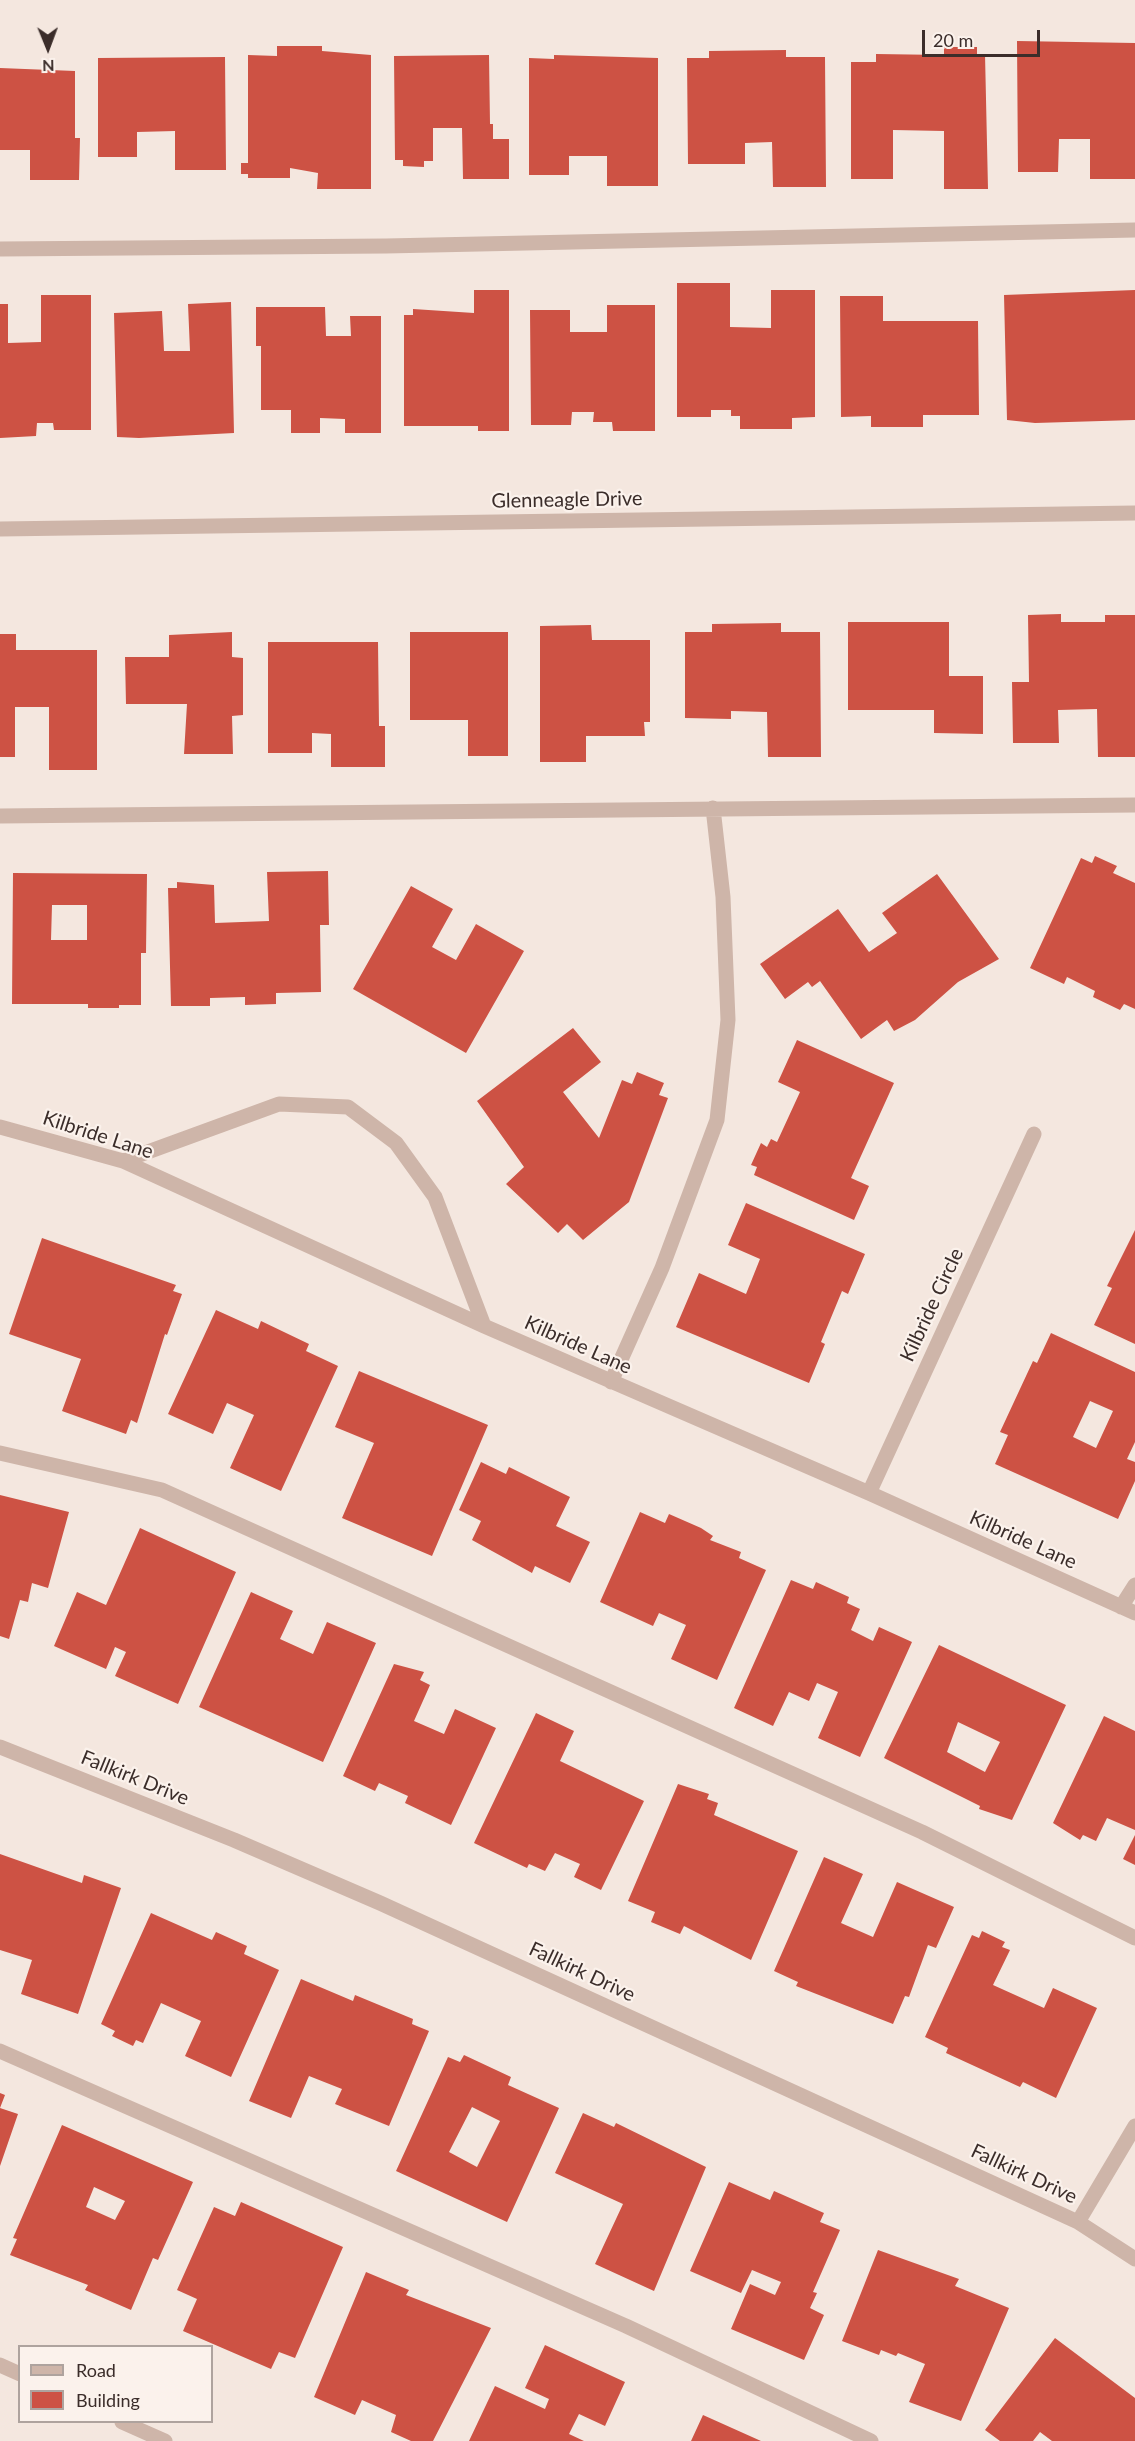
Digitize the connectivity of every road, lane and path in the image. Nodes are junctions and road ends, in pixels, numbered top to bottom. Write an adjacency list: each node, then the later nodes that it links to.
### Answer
1 (1135, 230): 2 (street)
2 (0, 249)
3 (1135, 513): 4 (street, Glenneagle Drive)
4 (0, 529)
5 (1135, 804): 6 (street)
6 (713, 808): 7 (street); 12 (street)
7 (0, 816)
8 (0, 1127): 10 (street, Kilbride Lane)
9 (1034, 1134): 14 (street, Kilbride Circle)
10 (123, 1161): 11 (street, Kilbride Lane); 11 (street)
11 (484, 1326): 12 (street, Kilbride Lane)
12 (611, 1382): 14 (street, Kilbride Lane)
13 (0, 1453): 18 (street)
14 (869, 1493): 16 (street, Kilbride Lane)
15 (1135, 1585): 16 (street)
16 (1128, 1610)
17 (0, 1747): 21 (street, Fallkirk Drive)
18 (1135, 1938)
19 (0, 2051): 27 (street)
20 (1135, 2126): 21 (street)
21 (1078, 2222): 22 (street, Fallkirk Drive)
22 (1135, 2259)
23 (0, 2365): 24 (street)
24 (18, 2373)
25 (126, 2423): 26 (street)
26 (165, 2441)
27 (871, 2441)

